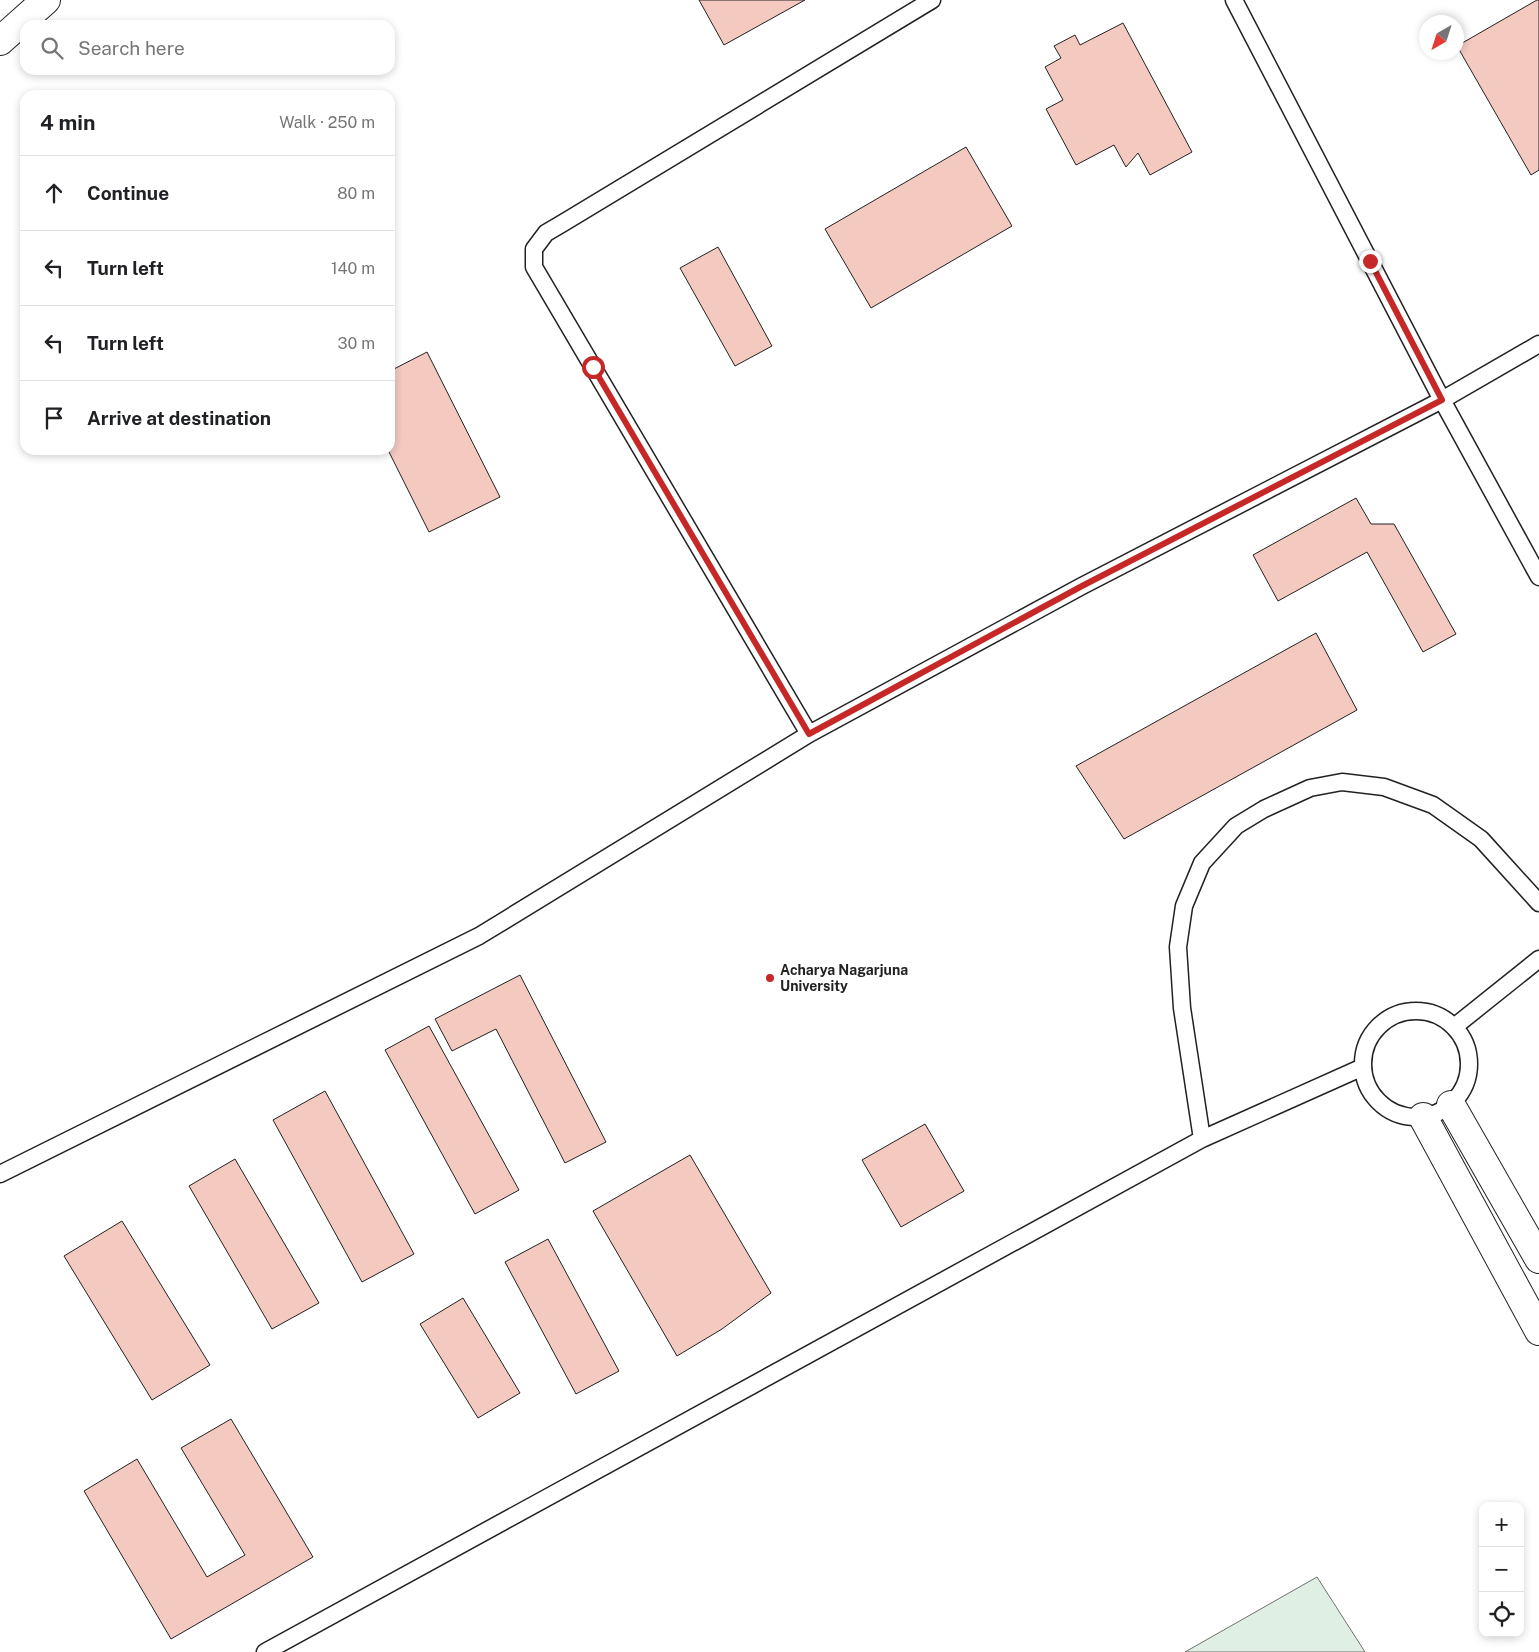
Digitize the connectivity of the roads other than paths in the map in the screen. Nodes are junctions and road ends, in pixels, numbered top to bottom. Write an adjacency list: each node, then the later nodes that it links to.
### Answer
1 (46, 0): 4 (street)
2 (932, 0): 10 (lane)
3 (1234, 0): 8 (lane)
4 (24, 20)
5 (20, 23): 6 (street)
6 (0, 41)
7 (1539, 344): 8 (lane)
8 (1442, 400): 9 (lane); 10 (lane)
9 (1539, 577)
10 (809, 734): 18 (lane)
11 (1539, 903): 17 (lane)
12 (1539, 959): 13 (lane)
13 (1454, 1027): 14 (lane); 15 (lane)
14 (1363, 1068): 16 (lane); 17 (lane)
15 (1451, 1105): 16 (lane); 19 (street)
16 (1423, 1118): 20 (street)
17 (1202, 1139): 21 (lane)
18 (0, 1174)
19 (1539, 1259)
20 (1539, 1331)
21 (265, 1652)

